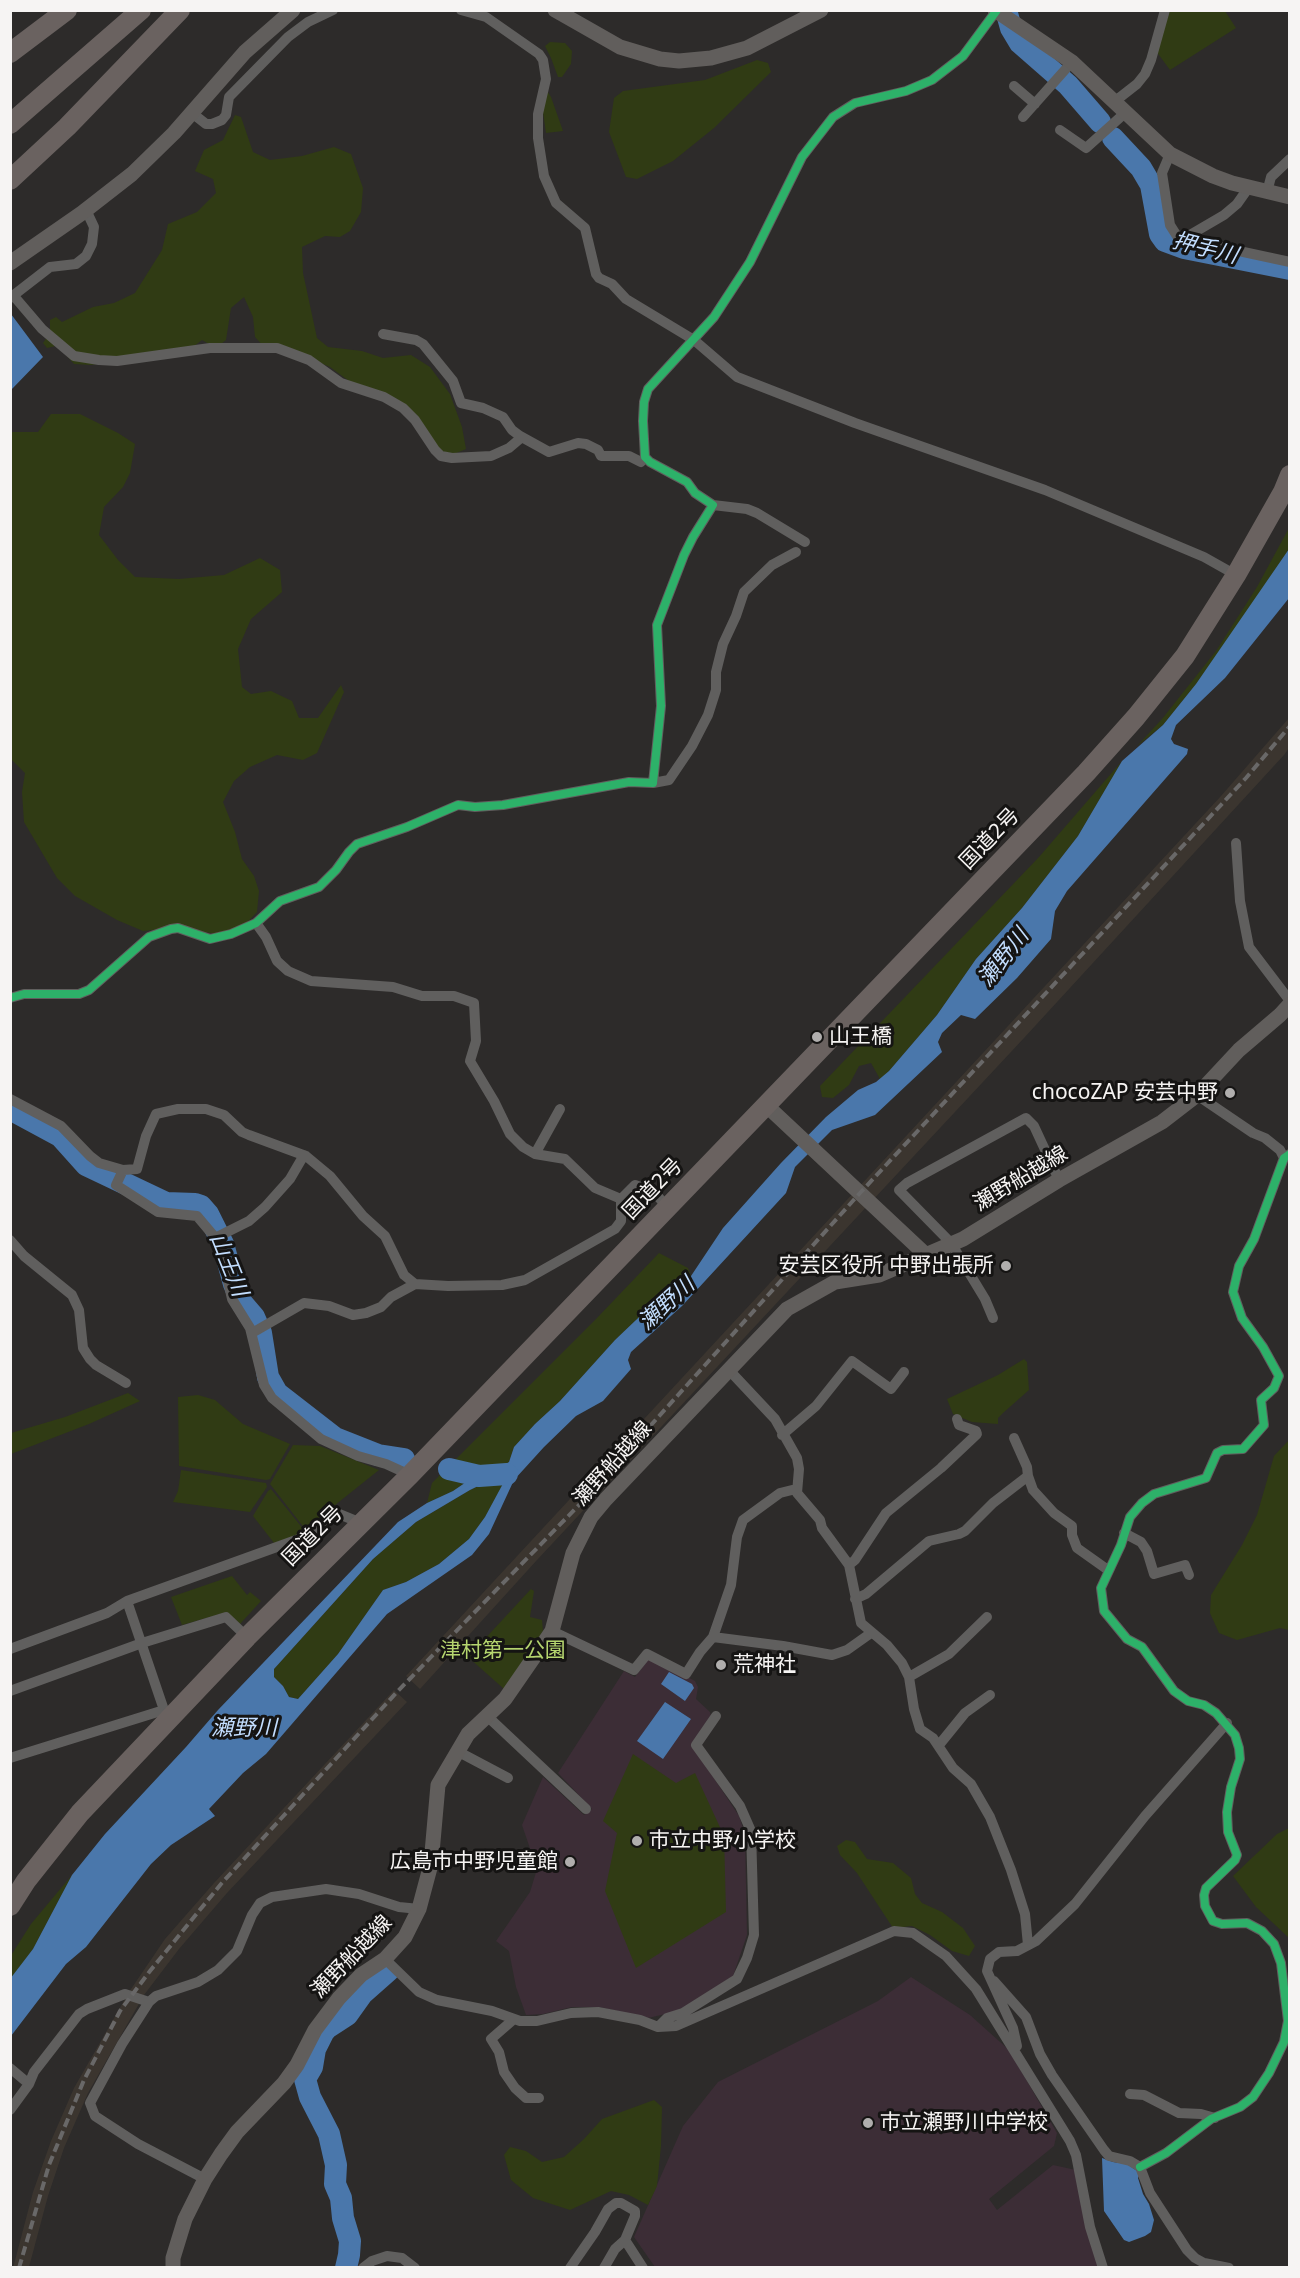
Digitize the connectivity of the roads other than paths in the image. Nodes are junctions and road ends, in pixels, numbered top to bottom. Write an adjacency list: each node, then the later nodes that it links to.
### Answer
1 (67, 10): 11 (highway)
2 (141, 10): 19 (highway)
3 (180, 10): 23 (highway)
4 (293, 10): 16 (main road)
5 (333, 10): 16 (street)
6 (461, 10): 33 (street)
7 (555, 10): 8 (main road)
8 (821, 10)
9 (1165, 10): 14 (street)
10 (996, 11): 12 (main road); 33 (street)
11 (10, 53)
12 (1072, 62): 14 (main road); 15 (street)
13 (1014, 86): 15 (street)
14 (1114, 102): 17 (main road)
15 (1035, 104): 18 (street)
16 (192, 113): 27 (main road)
17 (1125, 113): 20 (street); 21 (main road)
18 (1023, 117)
19 (10, 124)
20 (1060, 130)
21 (1170, 154): 24 (main road); 28 (street)
22 (1290, 159): 25 (street)
23 (10, 180)
24 (1250, 187): 25 (main road); 28 (street)
25 (1267, 192): 26 (main road)
26 (1290, 197)
27 (86, 210): 30 (main road); 31 (street)
28 (1183, 239): 29 (street)
29 (1290, 261)
30 (10, 263)
31 (12, 297): 34 (street)
32 (383, 334): 34 (street)
33 (694, 340): 35 (street); 40 (street)
34 (522, 437): 35 (street)
35 (645, 457): 37 (street)
36 (1290, 475): 40 (highway, 国道2号)
37 (713, 505): 38 (street); 41 (street)
38 (805, 542)
39 (796, 552): 41 (street)
40 (1236, 575): 48 (highway, 国道2号)
41 (653, 783): 43 (street)
42 (1236, 843): 45 (street)
43 (255, 923): 44 (street); 50 (street)
44 (10, 999)
45 (1289, 1005): 46 (main road, 瀬野船越線)
46 (1197, 1095): 52 (street); 54 (main road, 瀬野船越線)
47 (10, 1099): 53 (street)
48 (767, 1106): 56 (highway, 国道2号); 60 (main road)
49 (560, 1109): 50 (street)
50 (535, 1154): 55 (street)
51 (304, 1155): 53 (street); 57 (street); 61 (street)
52 (1287, 1156): 74 (street)
53 (123, 1171): 57 (street)
54 (1059, 1180): 59 (main road, 瀬野船越線); 59 (street)
55 (621, 1199): 56 (street); 61 (street)
56 (668, 1208): 70 (highway, 国道2号)
57 (218, 1237): 63 (street)
58 (10, 1240): 66 (street)
59 (951, 1243): 60 (main road, 瀬野船越線); 62 (street)
60 (925, 1254): 64 (main road, 瀬野船越線)
61 (415, 1284): 63 (street)
62 (993, 1318)
63 (256, 1331): 70 (street)
64 (729, 1370): 68 (street); 81 (main road, 瀬野船越線)
65 (904, 1372): 68 (street)
66 (126, 1383)
67 (957, 1419): 75 (street)
68 (782, 1435): 72 (street)
69 (1014, 1438): 71 (street)
70 (410, 1474): 73 (highway, 国道2号)
71 (1028, 1476): 76 (street); 78 (street)
72 (796, 1489): 75 (street); 84 (street)
73 (361, 1523): 79 (street); 83 (highway, 国道2号)
74 (1124, 1533): 76 (street); 77 (street)
75 (849, 1565): 78 (street)
76 (1108, 1570): 93 (street)
77 (1189, 1575)
78 (855, 1599): 82 (street)
79 (127, 1601): 85 (street); 86 (street)
80 (987, 1617): 87 (street)
81 (552, 1630): 84 (street); 91 (main road, 瀬野船越線)
82 (871, 1633): 84 (street); 87 (street)
83 (247, 1637): 85 (street); 90 (highway, 国道2号)
84 (713, 1637)
85 (142, 1643): 88 (street); 90 (street)
86 (10, 1649)
87 (909, 1677): 94 (street)
88 (10, 1691)
89 (990, 1695): 94 (street)
90 (167, 1713): 96 (street); 99 (highway, 国道2号)
91 (488, 1716): 95 (main road, 瀬野船越線); 98 (street)
92 (716, 1716): 106 (street)
93 (1227, 1723): 101 (street); 113 (street)
94 (939, 1745): 101 (street)
95 (457, 1751): 97 (street); 100 (main road, 瀬野船越線)
96 (10, 1758)
97 (508, 1779)
98 (586, 1809)
99 (10, 1906)
100 (419, 1909): 102 (main road, 瀬野船越線); 104 (street)
101 (1028, 1945): 103 (street)
102 (385, 1959): 105 (street); 115 (main road, 瀬野船越線)
103 (990, 1978): 107 (street); 114 (street)
104 (149, 2002): 109 (street); 115 (street)
105 (514, 2019): 106 (street); 111 (street)
106 (658, 2026): 107 (street)
107 (1019, 2055): 123 (street)
108 (13, 2070): 109 (street)
109 (29, 2084): 112 (street)
110 (1130, 2094): 113 (street)
111 (539, 2097)
112 (10, 2110)
113 (1215, 2118): 114 (street)
114 (1140, 2167): 124 (street)
115 (206, 2179): 117 (main road, 瀬野船越線)
116 (625, 2240): 120 (street); 121 (street); 122 (street)
117 (172, 2268)
118 (363, 2268): 119 (street)
119 (415, 2268)
120 (570, 2268)
121 (604, 2268)
122 (643, 2268)
123 (1103, 2268)
124 (1229, 2268)

